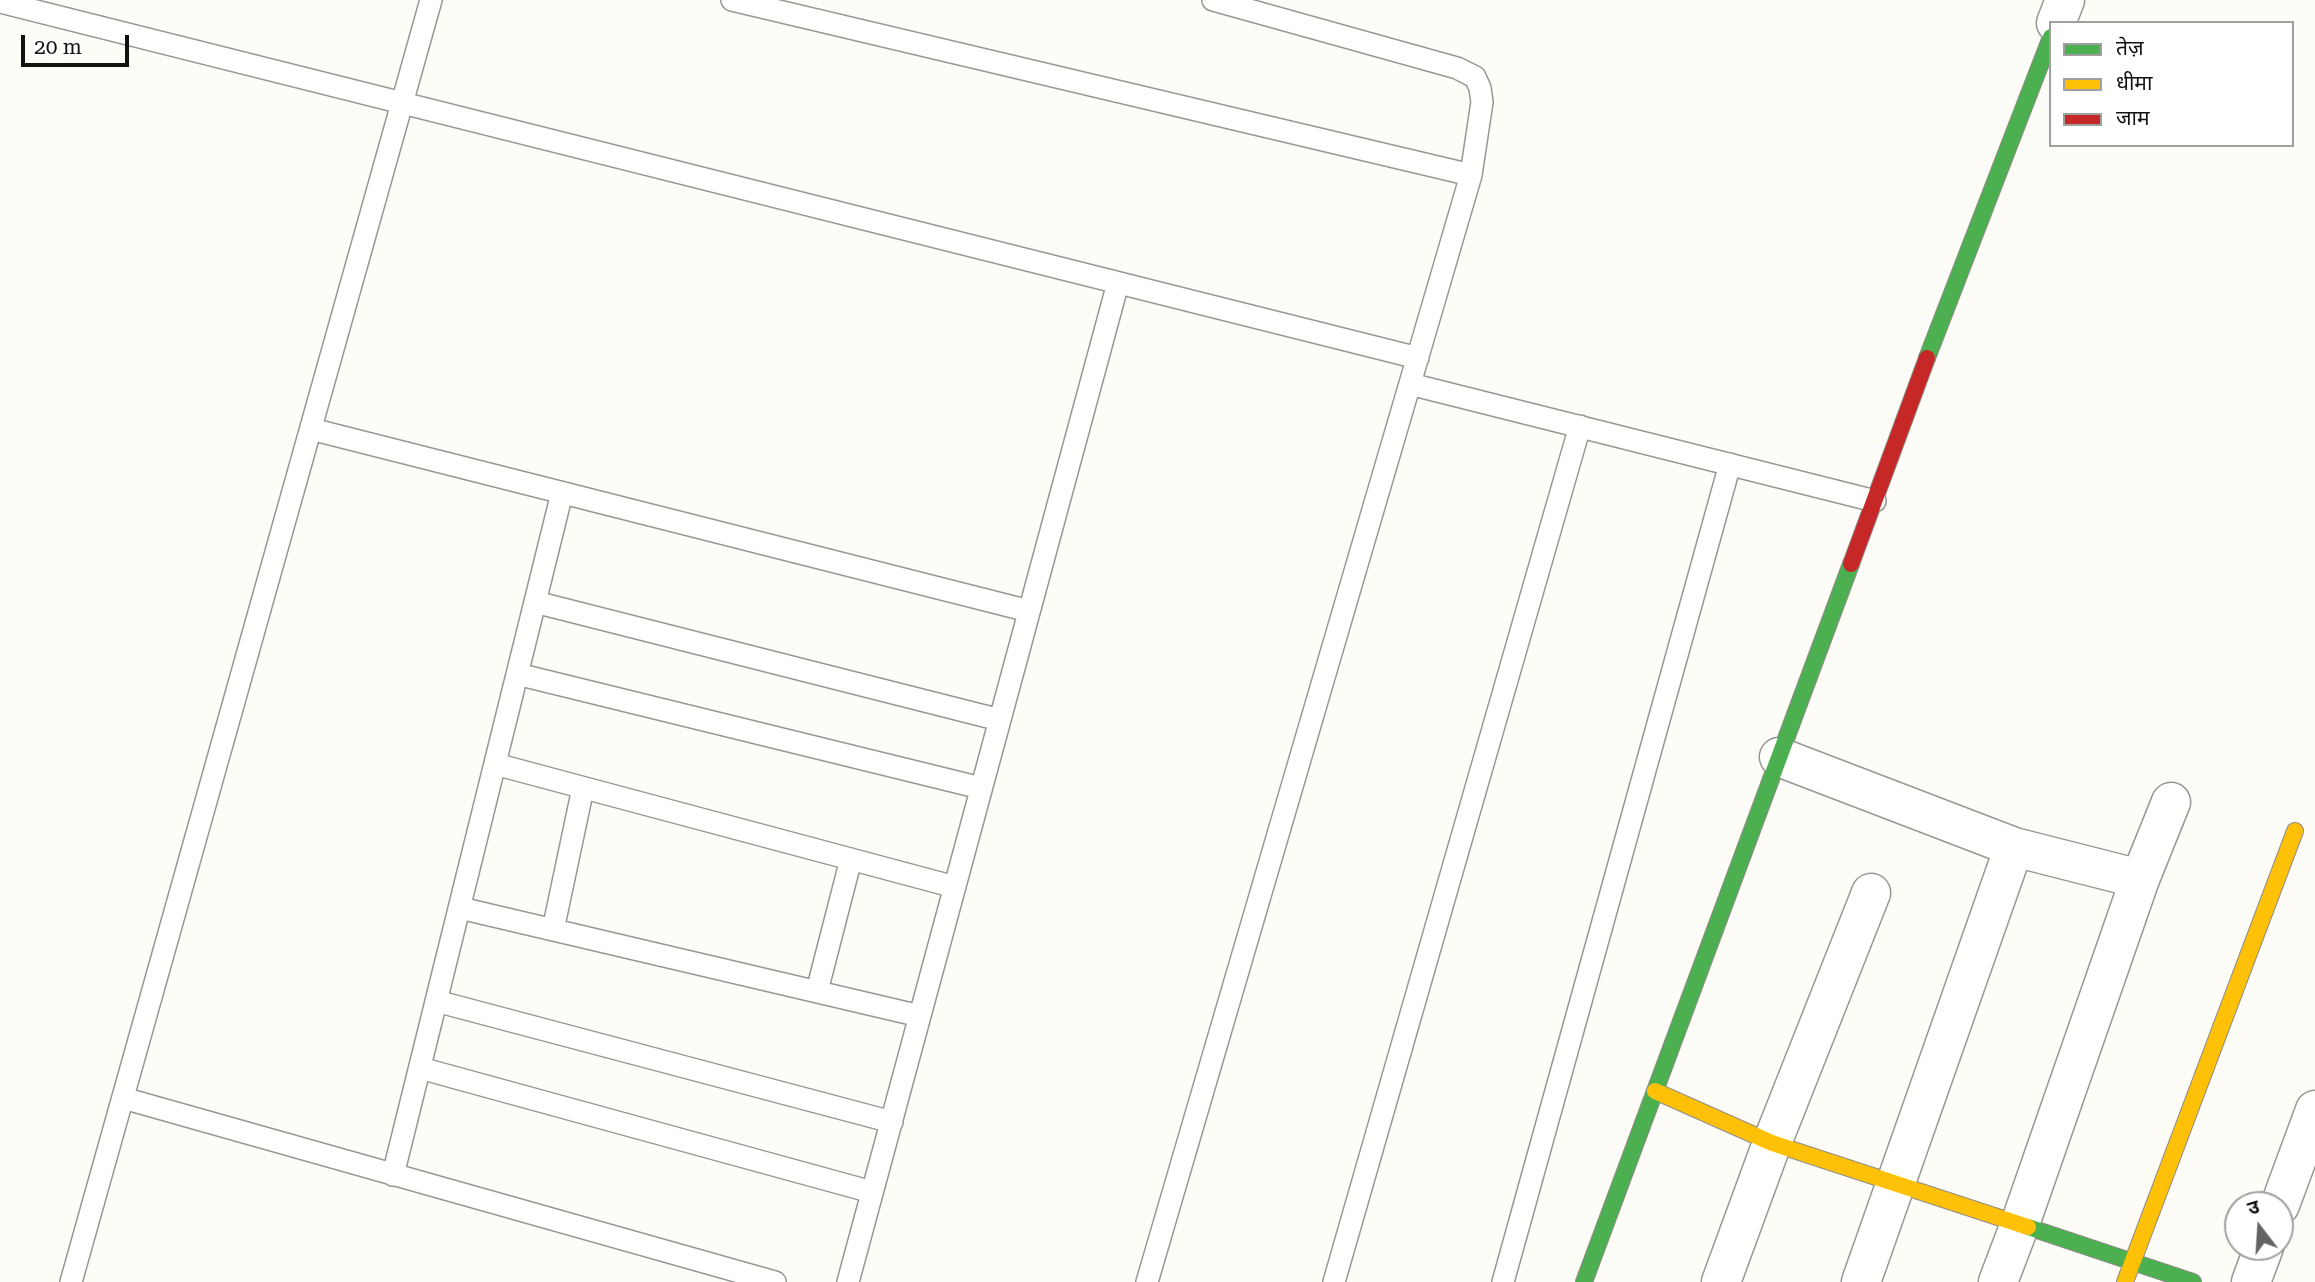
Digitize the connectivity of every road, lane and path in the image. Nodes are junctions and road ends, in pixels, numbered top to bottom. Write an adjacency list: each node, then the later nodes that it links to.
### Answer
1 (431, 0): 8 (lane)
2 (732, 0): 9 (lane)
3 (1213, 0): 9 (lane)
4 (2065, 0): 6 (street)
5 (0, 2): 8 (lane)
6 (2057, 21)
7 (2049, 42): 17 (street)
8 (402, 103): 10 (lane); 14 (lane)
9 (1471, 175): 11 (lane)
10 (1118, 283): 11 (lane); 19 (lane)
11 (1418, 358): 12 (lane)
12 (1410, 384): 13 (lane); 54 (lane)
13 (1580, 426): 15 (lane); 55 (lane)
14 (311, 429): 16 (lane); 40 (lane)
15 (1730, 464): 17 (lane); 56 (lane)
16 (562, 493): 18 (lane); 19 (lane)
17 (1875, 501): 22 (street)
18 (535, 603): 20 (lane); 21 (lane)
19 (1029, 611): 21 (lane)
20 (517, 674): 23 (lane); 25 (lane)
21 (1000, 720): 25 (lane)
22 (1779, 757): 28 (street); 39 (street)
23 (495, 764): 24 (lane); 33 (lane)
24 (583, 788): 29 (lane); 34 (lane)
25 (981, 788): 31 (lane)
26 (2171, 802): 30 (street)
27 (2295, 831): 49 (street)
28 (2014, 847): 30 (street); 45 (street)
29 (851, 859): 31 (lane); 35 (lane)
30 (2140, 879): 48 (street)
31 (955, 887): 37 (lane)
32 (1871, 893): 43 (street)
33 (460, 908): 34 (lane); 36 (lane)
34 (553, 930): 35 (lane)
35 (817, 991): 37 (lane)
36 (436, 1001): 38 (lane); 42 (lane)
37 (920, 1016): 42 (lane)
38 (420, 1068): 44 (lane); 47 (lane)
39 (1655, 1091): 43 (street); 57 (street)
40 (123, 1098): 44 (lane); 51 (lane)
41 (2315, 1110): 46 (street)
42 (891, 1122): 47 (lane)
43 (1772, 1143): 45 (street); 58 (street)
44 (393, 1175): 52 (lane)
45 (1896, 1184): 48 (street); 59 (street)
46 (2285, 1191)
47 (872, 1192): 53 (lane)
48 (2020, 1224): 49 (street); 60 (street)
49 (2133, 1261): 61 (street); 62 (street)
50 (2259, 1261): 63 (street)
51 (71, 1282)
52 (775, 1282)
53 (848, 1282)
54 (1147, 1282)
55 (1334, 1282)
56 (1503, 1282)
57 (1584, 1282)
58 (1721, 1282)
59 (1861, 1282)
60 (1998, 1282)
61 (2125, 1282)
62 (2193, 1282)
63 (2252, 1282)

